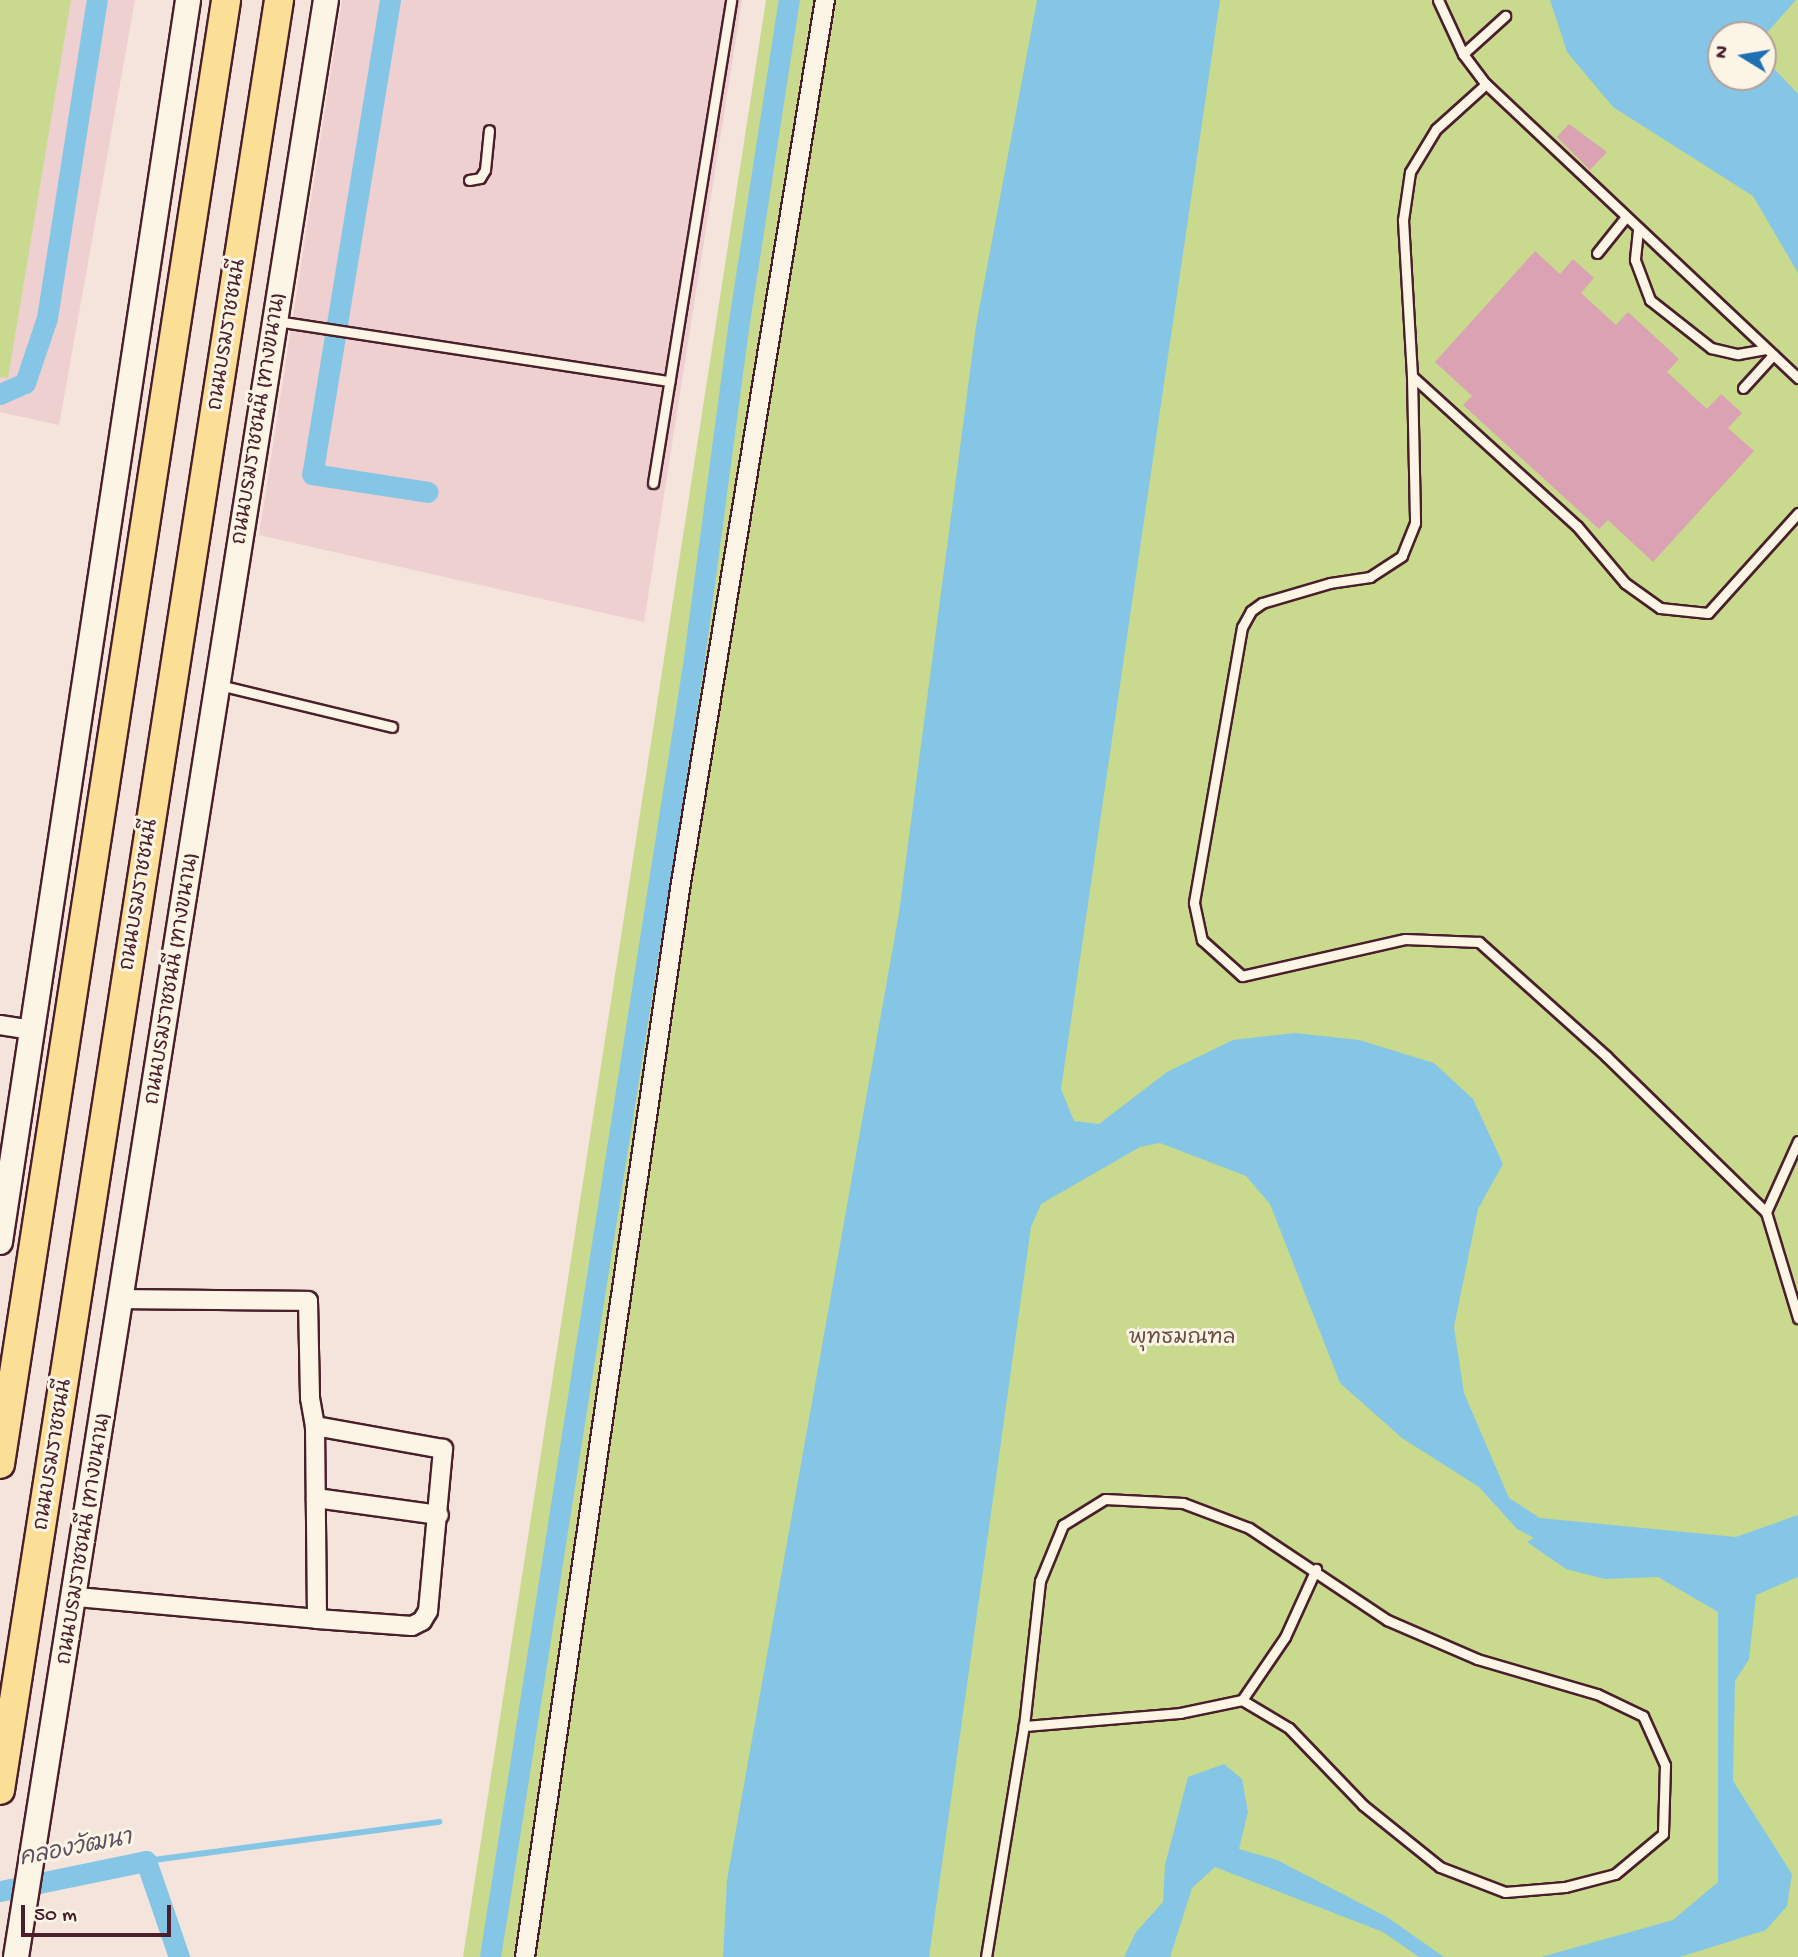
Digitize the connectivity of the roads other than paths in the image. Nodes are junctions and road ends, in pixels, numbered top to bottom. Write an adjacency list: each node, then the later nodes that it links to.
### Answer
1 (188, 0): 27 (main road)
2 (226, 0): 35 (highway)
3 (279, 0): 43 (highway, ถนนบรมราชชนนี)
4 (326, 0): 16 (main road, ถนนบรมราชชนนี (ทางขนาน))
5 (731, 0): 20 (lane)
6 (825, 0): 45 (street)
7 (1438, 0): 9 (lane)
8 (1505, 16): 9 (lane)
9 (1463, 54): 10 (lane)
10 (1486, 84): 13 (lane); 18 (lane)
11 (489, 130): 12 (lane)
12 (469, 180)
13 (1625, 218): 14 (lane); 15 (lane)
14 (1638, 230): 17 (lane); 17 (lane)
15 (1597, 253)
16 (276, 321): 20 (lane); 24 (main road, ถนนบรมราชชนนี (ทางขนาน))
17 (1769, 352): 19 (lane); 21 (lane)
18 (1412, 376): 23 (lane); 30 (lane)
19 (1798, 378)
20 (669, 381): 22 (lane)
21 (1743, 388)
22 (653, 482)
23 (1798, 513)
24 (219, 685): 25 (lane); 32 (main road, ถนนบรมราชชนนี (ทางขนาน))
25 (392, 727)
26 (0, 1025): 27 (street)
27 (32, 1030): 29 (main road)
28 (1798, 1142): 30 (lane)
29 (5, 1168): 31 (main road)
30 (1766, 1212): 33 (lane)
31 (0, 1242)
32 (124, 1299): 34 (street); 39 (main road, ถนนบรมราชชนนี (ทางขนาน))
33 (1798, 1318)
34 (315, 1426): 36 (street); 37 (street)
35 (0, 1464)
36 (316, 1498): 37 (street); 40 (street)
37 (439, 1515): 40 (street)
38 (1316, 1569): 41 (lane); 41 (lane); 42 (lane)
39 (77, 1597): 40 (street); 44 (main road, ถนนบรมราชชนนี (ทางขนาน))
40 (317, 1619)
41 (1242, 1700): 42 (lane)
42 (1024, 1726): 46 (lane)
43 (0, 1790)
44 (16, 1957)
45 (525, 1957)
46 (986, 1957)

